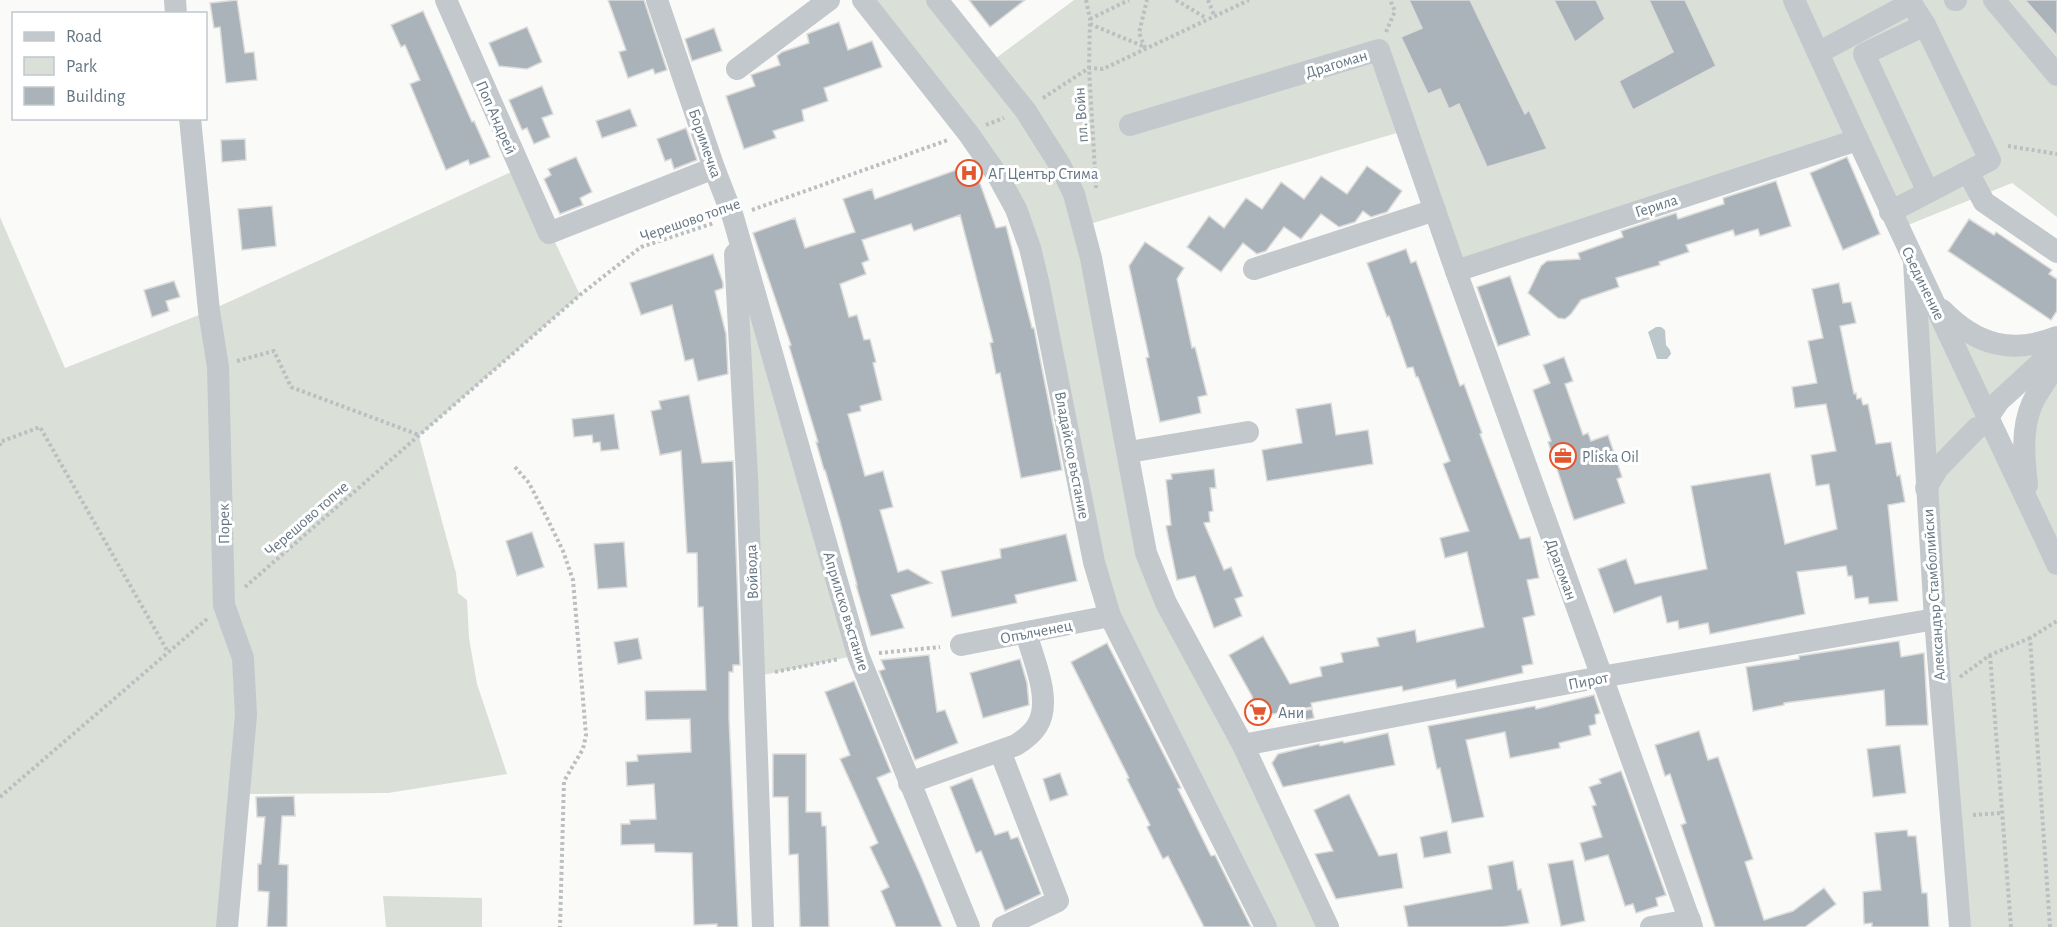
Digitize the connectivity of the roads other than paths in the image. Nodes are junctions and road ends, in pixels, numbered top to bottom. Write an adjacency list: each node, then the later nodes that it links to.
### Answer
1 (446, 0): 16 (street, Поп Андрей)
2 (657, 0): 16 (street, Боримечка)
3 (829, 0): 11 (street)
4 (863, 0): 36 (street, Владайско въстание)
5 (937, 0): 32 (street)
6 (1794, 0): 10 (street, Съединение)
7 (1994, 0): 12 (street)
8 (1912, 1): 9 (street); 10 (street)
9 (1925, 25): 17 (street); 18 (street)
10 (1818, 53): 15 (street, Съединение)
11 (737, 69)
12 (2057, 75)
13 (190, 120): 45 (street, Порек)
14 (1130, 125): 19 (street, Драгоман)
15 (1857, 140): 20 (street, Съединение); 25 (street, Герила)
16 (714, 168): 21 (street, Боримечка)
17 (1968, 172): 18 (street); 22 (street)
18 (1928, 192): 20 (street)
19 (1435, 210): 24 (street); 25 (street, Драгоман)
20 (1890, 212): 23 (street, Съединение)
21 (733, 217): 26 (street, Боримечка); 46 (street, Войвода)
22 (2057, 252)
23 (1914, 262): 27 (street, Съединение); 33 (street, Александър Стамболийски)
24 (1254, 269)
25 (1456, 271): 40 (street, Драгоман)
26 (754, 286): 43 (street, Априлско въстание)
27 (1933, 301): 28 (street); 30 (street, Съединение)
28 (2057, 337)
29 (2056, 360): 30 (street); 34 (street)
30 (1982, 422): 33 (street); 34 (street, Съединение)
31 (1248, 432): 32 (street)
32 (1129, 452): 41 (street)
33 (1926, 488): 37 (street, Александър Стамболийски)
34 (2029, 501): 35 (street, Съединение)
35 (2057, 564)
36 (1110, 616): 38 (street, Опълченец); 49 (street, Владайско въстание)
37 (1935, 619): 40 (street, Пирот); 52 (street, Александър Стамболийски)
38 (1026, 633): 39 (street, Опълченец); 42 (street)
39 (962, 645)
40 (1601, 677): 41 (street, Пирот); 44 (street, Драгоман)
41 (1243, 745): 50 (street)
42 (1000, 751): 43 (street); 48 (street)
43 (909, 783): 47 (street, Априлско въстание)
44 (1691, 923): 51 (street)
45 (227, 927)
46 (762, 927)
47 (969, 927)
48 (1003, 927)
49 (1266, 927)
50 (1328, 927)
51 (1651, 927)
52 (1960, 927)

